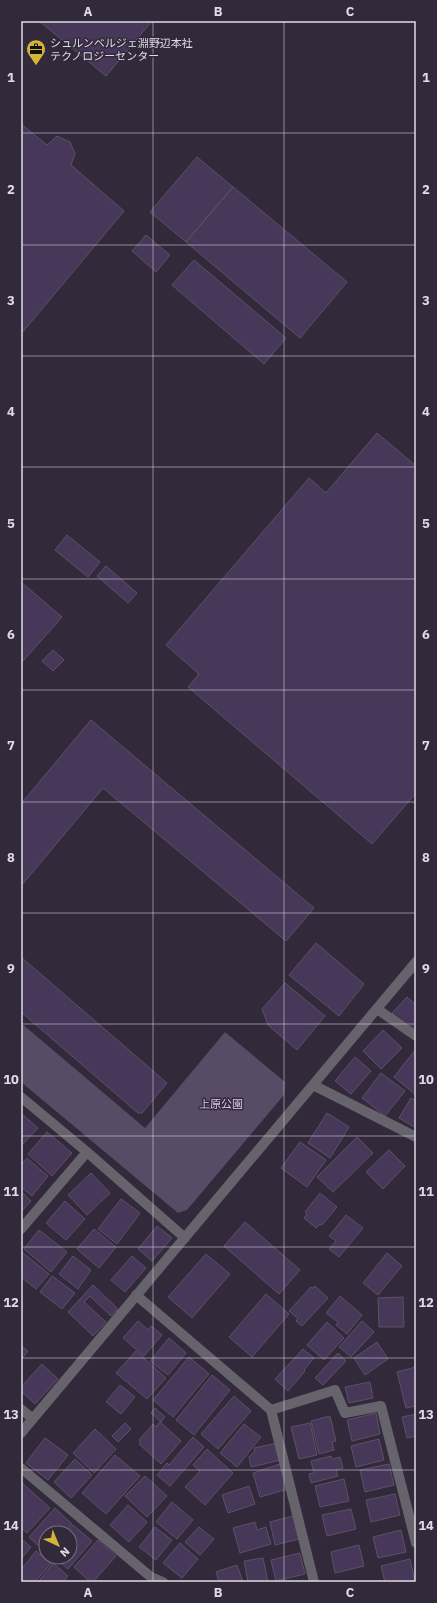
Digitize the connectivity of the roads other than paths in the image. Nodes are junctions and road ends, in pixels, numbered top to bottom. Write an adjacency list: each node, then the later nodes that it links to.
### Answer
1 (416, 962): 2 (street)
2 (377, 1009): 3 (street); 4 (street)
3 (416, 1036)
4 (313, 1085): 6 (street); 9 (street)
5 (21, 1097): 7 (street)
6 (416, 1138)
7 (87, 1152): 8 (street); 9 (street)
8 (21, 1229)
9 (185, 1238): 10 (street)
10 (136, 1295): 12 (street); 13 (street)
11 (21, 1409): 13 (street)
12 (271, 1410): 16 (street); 19 (street)
13 (33, 1419): 14 (street)
14 (21, 1433)
15 (21, 1468): 17 (street)
16 (416, 1543)
17 (148, 1579): 18 (street)
18 (163, 1582)
19 (314, 1582)

